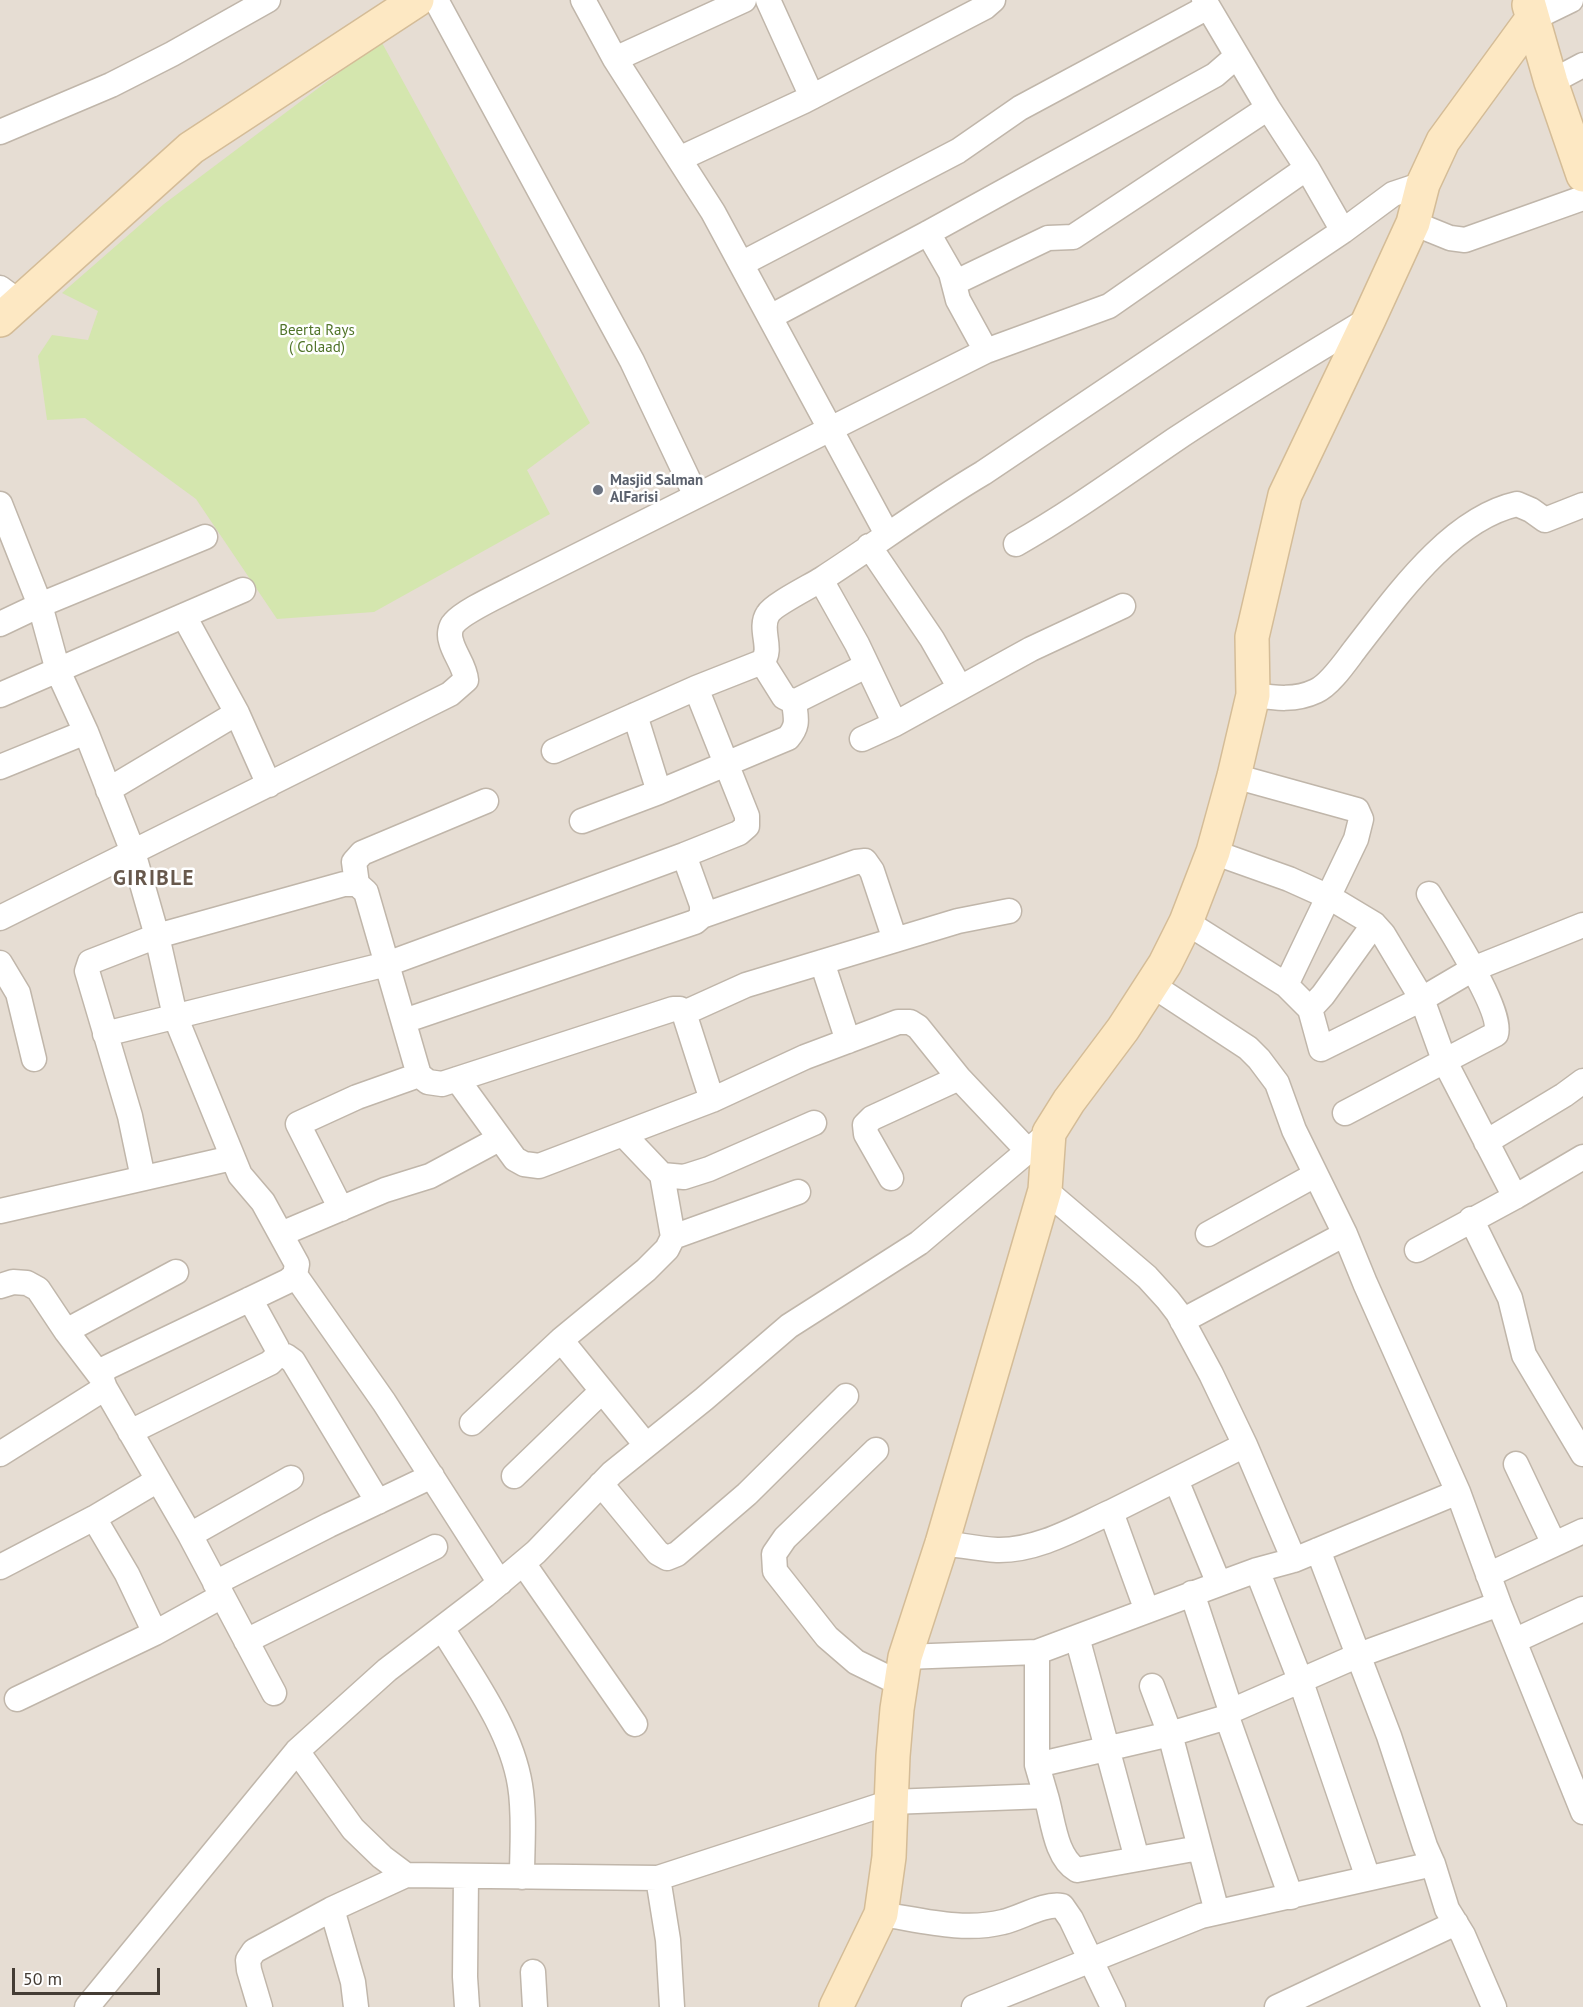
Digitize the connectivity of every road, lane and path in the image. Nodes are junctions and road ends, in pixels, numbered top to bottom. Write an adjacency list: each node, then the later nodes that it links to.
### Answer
1 (268, 0): 17 (street)
2 (417, 0): 28 (street)
3 (436, 0): 33 (street)
4 (584, 0): 12 (street)
5 (744, 0): 12 (street)
6 (768, 0): 15 (street)
7 (993, 0): 15 (street)
8 (1571, 0): 10 (street)
9 (1206, 4): 11 (street); 26 (street)
10 (1530, 9): 14 (street); 21 (street)
11 (1237, 57): 16 (street); 25 (street)
12 (615, 59): 18 (street)
13 (1583, 65): 14 (street)
14 (1551, 82): 20 (street)
15 (812, 97): 18 (street)
16 (1268, 108): 19 (street); 27 (street)
17 (0, 132)
18 (679, 159): 26 (street)
19 (1307, 168): 24 (street); 31 (street)
20 (1583, 175)
21 (1423, 184): 23 (street); 24 (street)
22 (1583, 198): 23 (street)
23 (1413, 223): 30 (street)
24 (1342, 231): 37 (street)
25 (928, 233): 27 (street); 29 (street)
26 (741, 264): 29 (street)
27 (954, 283): 31 (street)
28 (6, 304)
29 (770, 316): 32 (street)
30 (1369, 319): 38 (street); 51 (street)
31 (986, 351): 32 (street)
32 (831, 430): 33 (street); 37 (street)
33 (696, 496): 62 (street)
34 (0, 504): 41 (street)
35 (1582, 507): 51 (street)
36 (205, 537): 41 (street)
37 (878, 540): 39 (street); 49 (street)
38 (1016, 544)
39 (821, 580): 45 (street); 46 (street)
40 (243, 590): 43 (street)
41 (40, 605): 44 (street); 47 (street)
42 (1123, 606): 49 (street)
43 (183, 616): 47 (street); 53 (street)
44 (0, 624)
45 (762, 662): 48 (street); 52 (street)
46 (866, 666): 52 (street); 55 (street)
47 (58, 671): 50 (street); 56 (street)
48 (696, 688): 54 (street); 59 (street)
49 (960, 688): 55 (street)
50 (0, 695)
51 (1253, 695): 61 (street)
52 (794, 702): 59 (street)
53 (237, 712): 62 (street); 63 (street)
54 (635, 715): 58 (street); 64 (street)
55 (895, 723): 57 (street)
56 (86, 732): 60 (street); 63 (street)
57 (862, 739)
58 (554, 751)
59 (727, 765): 64 (street); 69 (street)
60 (0, 767)
61 (1234, 776): 68 (street); 72 (street)
62 (269, 785): 67 (street)
63 (108, 790): 67 (street)
64 (659, 792): 66 (street)
65 (486, 801): 70 (street)
66 (582, 821)
67 (133, 852): 75 (street); 79 (street)
68 (1213, 852): 72 (street); 76 (street)
69 (684, 855): 74 (street); 83 (street)
70 (357, 884): 79 (street); 83 (street)
71 (1429, 894): 84 (street)
72 (1329, 897): 77 (street); 86 (street)
73 (1009, 911): 80 (street)
74 (702, 916): 80 (street); 91 (street)
75 (0, 918)
76 (1186, 922): 85 (street); 86 (street)
77 (1374, 924): 87 (street); 88 (street)
78 (1583, 925): 84 (street)
79 (157, 936): 90 (street); 92 (street)
80 (895, 940): 81 (street)
81 (822, 962): 89 (street); 93 (street)
82 (0, 963): 94 (street)
83 (387, 964): 90 (street); 91 (street)
84 (1473, 969): 87 (street); 95 (street)
85 (1152, 985): 105 (street); 110 (street)
86 (1286, 986): 88 (street)
87 (1422, 999): 88 (street); 95 (street)
88 (1310, 1009)
89 (684, 1013): 98 (street); 100 (street)
90 (176, 1016): 92 (street); 108 (street)
91 (404, 1021): 96 (street)
92 (105, 1034): 111 (street)
93 (848, 1041): 97 (street); 100 (street)
94 (34, 1059)
95 (1444, 1060): 101 (street); 106 (street)
96 (419, 1075): 98 (street); 116 (street)
97 (960, 1078): 105 (street); 112 (street)
98 (457, 1079): 104 (street)
99 (1583, 1081): 106 (street)
100 (712, 1100): 103 (street)
101 (1345, 1113)
102 (814, 1123): 109 (street)
103 (623, 1134): 104 (street); 109 (street)
104 (499, 1139): 116 (street)
105 (1039, 1142): 113 (street); 137 (street)
106 (1486, 1142): 115 (street)
107 (1583, 1157): 115 (street)
108 (232, 1158): 111 (street); 119 (street)
109 (662, 1175): 122 (street)
110 (1315, 1175): 120 (street); 121 (street)
111 (143, 1178): 117 (street)
112 (891, 1178)
113 (1045, 1190): 128 (street); 155 (street)
114 (798, 1192): 122 (street)
115 (1515, 1197): 118 (street)
116 (341, 1209): 119 (street)
117 (0, 1211)
118 (1471, 1220): 123 (street); 141 (street)
119 (281, 1234): 125 (street)
120 (1208, 1234)
121 (1345, 1234): 128 (street); 149 (street)
122 (673, 1237): 130 (street)
123 (1417, 1250)
124 (176, 1272): 129 (street)
125 (295, 1275): 127 (street); 143 (street)
126 (0, 1286): 129 (street)
127 (250, 1299): 131 (street); 132 (street)
128 (1182, 1321): 138 (street)
129 (66, 1331): 132 (street)
130 (561, 1340): 133 (street); 135 (street)
131 (277, 1356): 136 (street); 150 (street)
132 (103, 1382): 136 (street); 140 (street)
133 (602, 1390): 137 (street); 144 (street)
134 (846, 1396): 148 (street)
135 (472, 1423)
136 (130, 1432): 146 (street)
137 (646, 1445): 148 (street)
138 (1245, 1445): 147 (street); 159 (street)
139 (876, 1450): 178 (street)
140 (0, 1454)
141 (1583, 1454)
142 (1516, 1464): 156 (street)
143 (432, 1476): 150 (street); 164 (street)
144 (514, 1476)
145 (291, 1478): 154 (street)
146 (158, 1480): 152 (street); 154 (street)
147 (1176, 1480): 151 (street); 165 (street)
148 (601, 1484): 160 (street)
149 (1458, 1492): 158 (street); 163 (street)
150 (378, 1502): 166 (street)
151 (1111, 1512): 155 (street); 170 (street)
152 (94, 1518): 161 (street); 172 (street)
153 (1583, 1531): 156 (street)
154 (190, 1535): 166 (street)
155 (942, 1543): 178 (street)
156 (1554, 1544): 163 (street)
157 (435, 1547): 174 (street)
158 (1318, 1550): 159 (street); 177 (street)
159 (1294, 1560): 162 (street)
160 (523, 1563): 164 (street); 184 (street)
161 (0, 1567)
162 (1257, 1570): 165 (street); 179 (street)
163 (1488, 1575): 168 (street)
164 (500, 1583): 171 (street)
165 (1219, 1584): 167 (street)
166 (219, 1590): 172 (street); 174 (street)
167 (1192, 1593): 170 (street); 183 (street)
168 (1499, 1604): 175 (street); 177 (street)
169 (1583, 1609): 175 (street)
170 (1147, 1611): 173 (street)
171 (442, 1628): 187 (street); 197 (street)
172 (155, 1633): 182 (street)
173 (1077, 1637): 176 (street); 186 (street)
174 (246, 1641): 181 (street)
175 (1514, 1641): 191 (street)
176 (1037, 1652): 178 (street); 188 (street)
177 (1359, 1655): 179 (street); 194 (street)
178 (903, 1671): 190 (street)
179 (1301, 1682): 183 (street); 199 (street)
180 (1152, 1686): 185 (street)
181 (274, 1693)
182 (17, 1699)
183 (1229, 1714): 185 (street); 200 (street)
184 (635, 1724)
185 (1170, 1734): 186 (street); 192 (street)
186 (1106, 1748): 188 (street); 193 (street)
187 (297, 1751): 195 (street); 207 (street)
188 (1037, 1765): 189 (street)
189 (1046, 1796): 190 (street); 193 (street)
190 (891, 1802): 198 (street); 203 (street)
191 (1583, 1812)
192 (1199, 1848): 193 (street); 202 (street)
193 (1137, 1859)
194 (1433, 1864): 199 (street); 204 (street)
195 (406, 1875): 196 (street); 201 (street)
196 (466, 1877): 197 (street); 210 (street)
197 (522, 1877): 198 (street)
198 (658, 1878): 212 (street)
199 (1368, 1878): 200 (street)
200 (1291, 1897): 202 (street)
201 (332, 1909): 208 (street); 209 (street)
202 (1217, 1912): 205 (street)
203 (881, 1914): 205 (street); 213 (street)
204 (1455, 1923): 216 (street); 217 (street)
205 (1090, 1960): 214 (street); 215 (street)
206 (533, 1972): 211 (street)
207 (87, 2007)
208 (260, 2007)
209 (356, 2007)
210 (467, 2007)
211 (535, 2007)
212 (672, 2007)
213 (836, 2007)
214 (974, 2007)
215 (1113, 2007)
216 (1277, 2007)
217 (1494, 2007)

